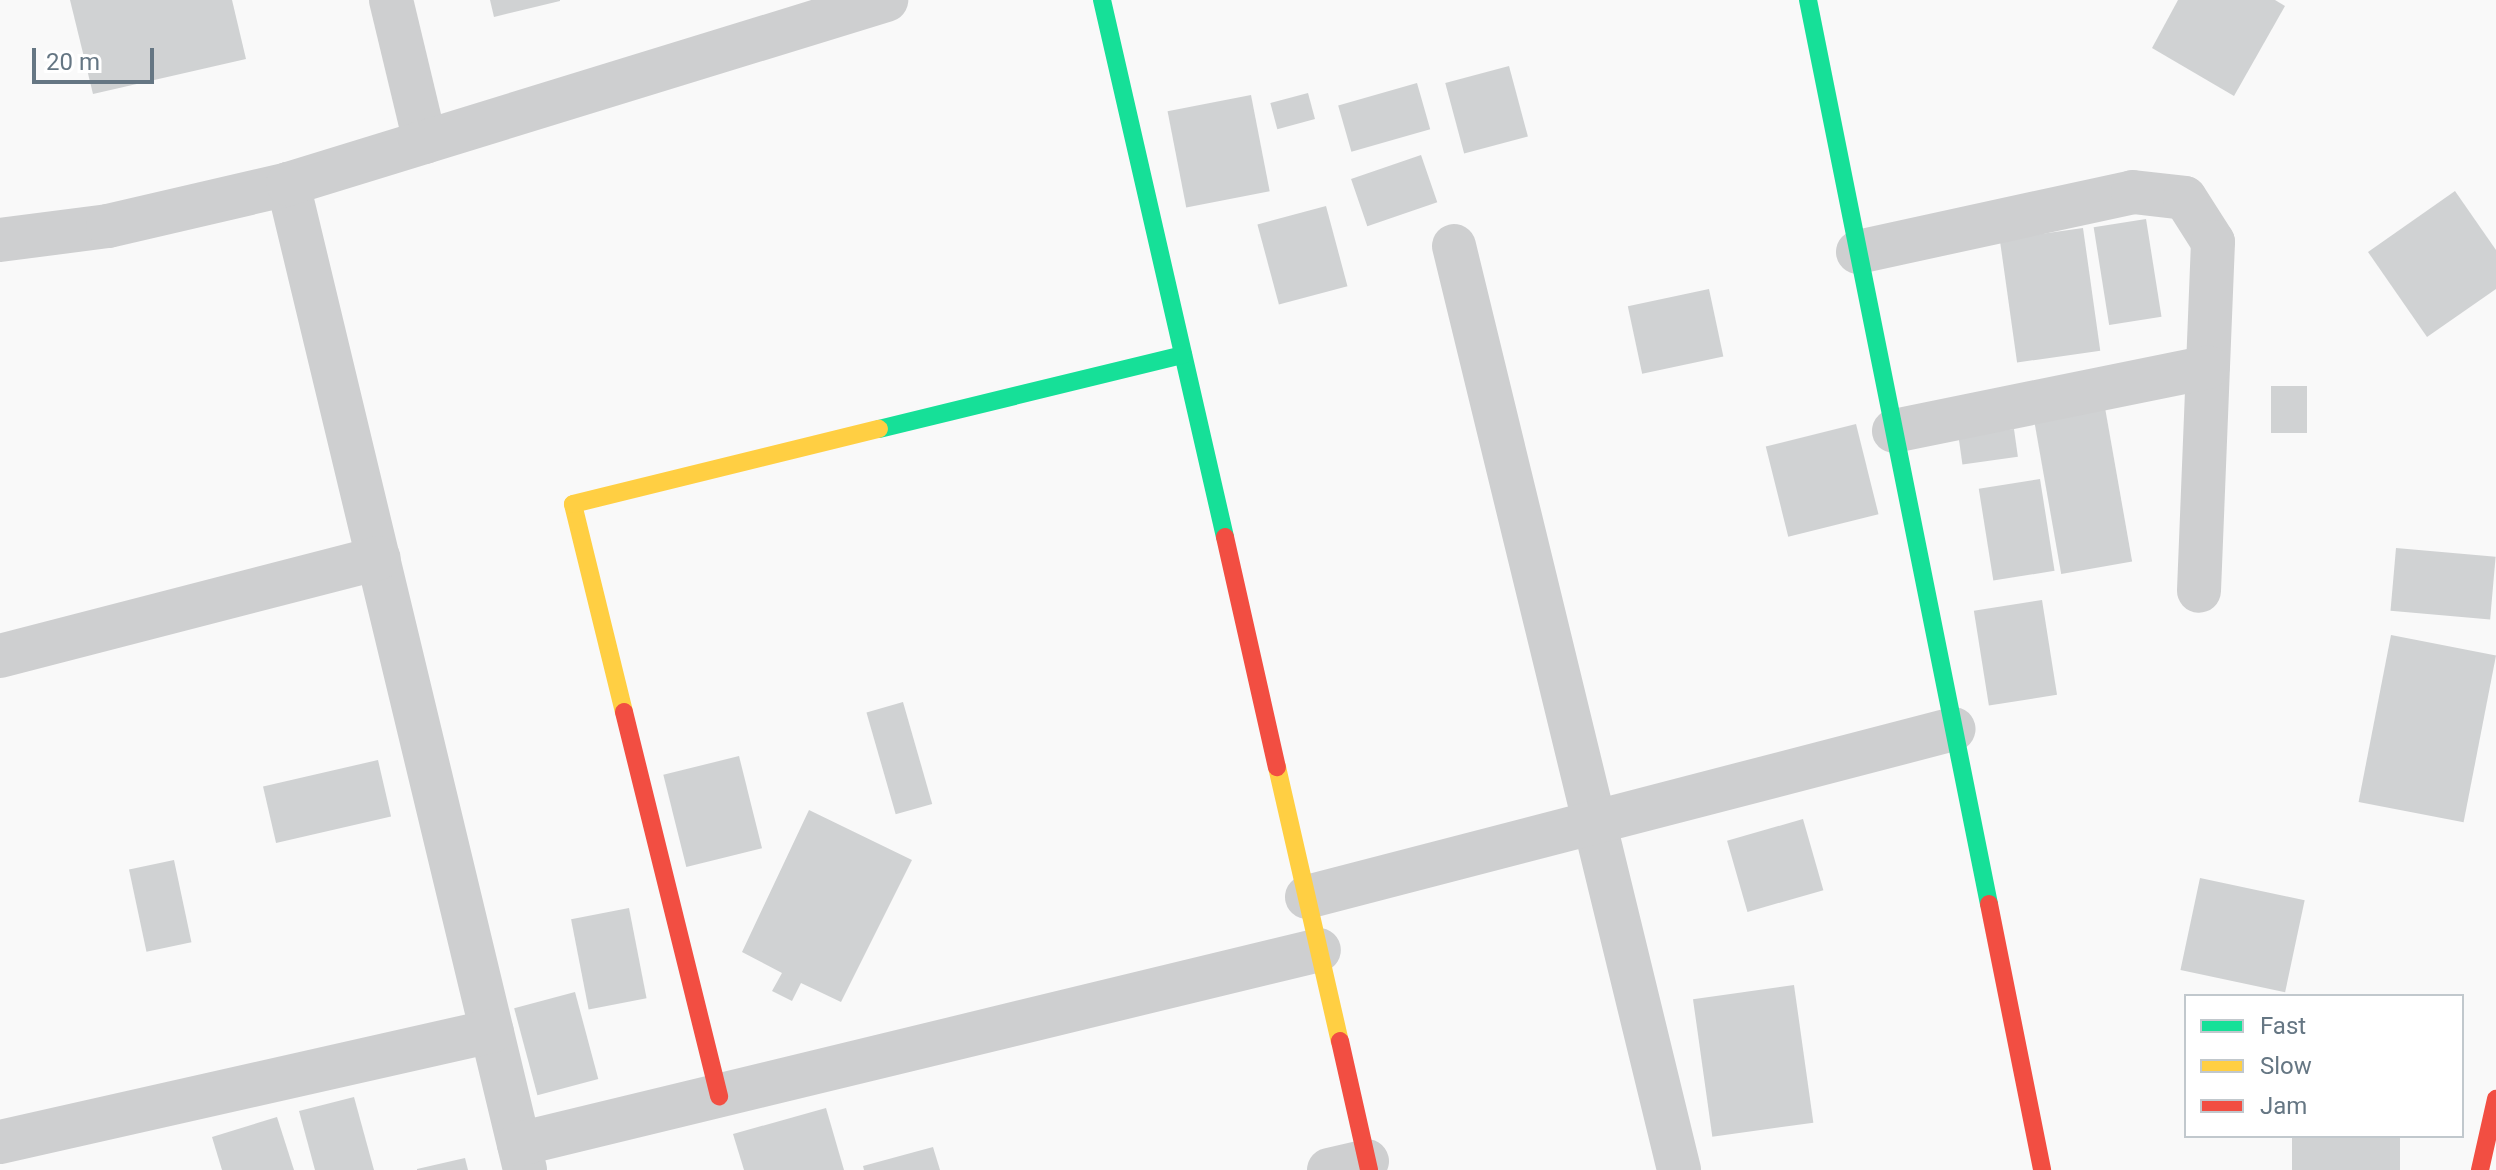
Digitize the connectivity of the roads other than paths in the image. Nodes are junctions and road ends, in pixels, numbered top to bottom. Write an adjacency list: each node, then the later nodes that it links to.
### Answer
1 (391, 0): 5 (street)
2 (886, 0): 5 (street)
3 (1102, 0): 10 (street)
4 (1808, 0): 9 (street)
5 (425, 142): 6 (street)
6 (288, 184): 7 (street); 13 (street)
7 (0, 240)
8 (1454, 246): 17 (street)
9 (1858, 252): 11 (street); 12 (street)
10 (1183, 355): 18 (street); 21 (street)
11 (2208, 367): 12 (street); 14 (street)
12 (1894, 431): 16 (street)
13 (379, 558): 15 (street); 20 (street)
14 (2199, 591)
15 (0, 656)
16 (1954, 729): 17 (street); 27 (street)
17 (1594, 822): 18 (street); 26 (street)
18 (1307, 897): 19 (street)
19 (1319, 950): 21 (street); 25 (street)
20 (492, 1031): 23 (street); 24 (street)
21 (719, 1096): 24 (street)
22 (2496, 1099): 28 (street)
23 (0, 1142)
24 (522, 1157)
25 (1355, 1167)
26 (1679, 1170)
27 (2042, 1170)
28 (2480, 1170)

